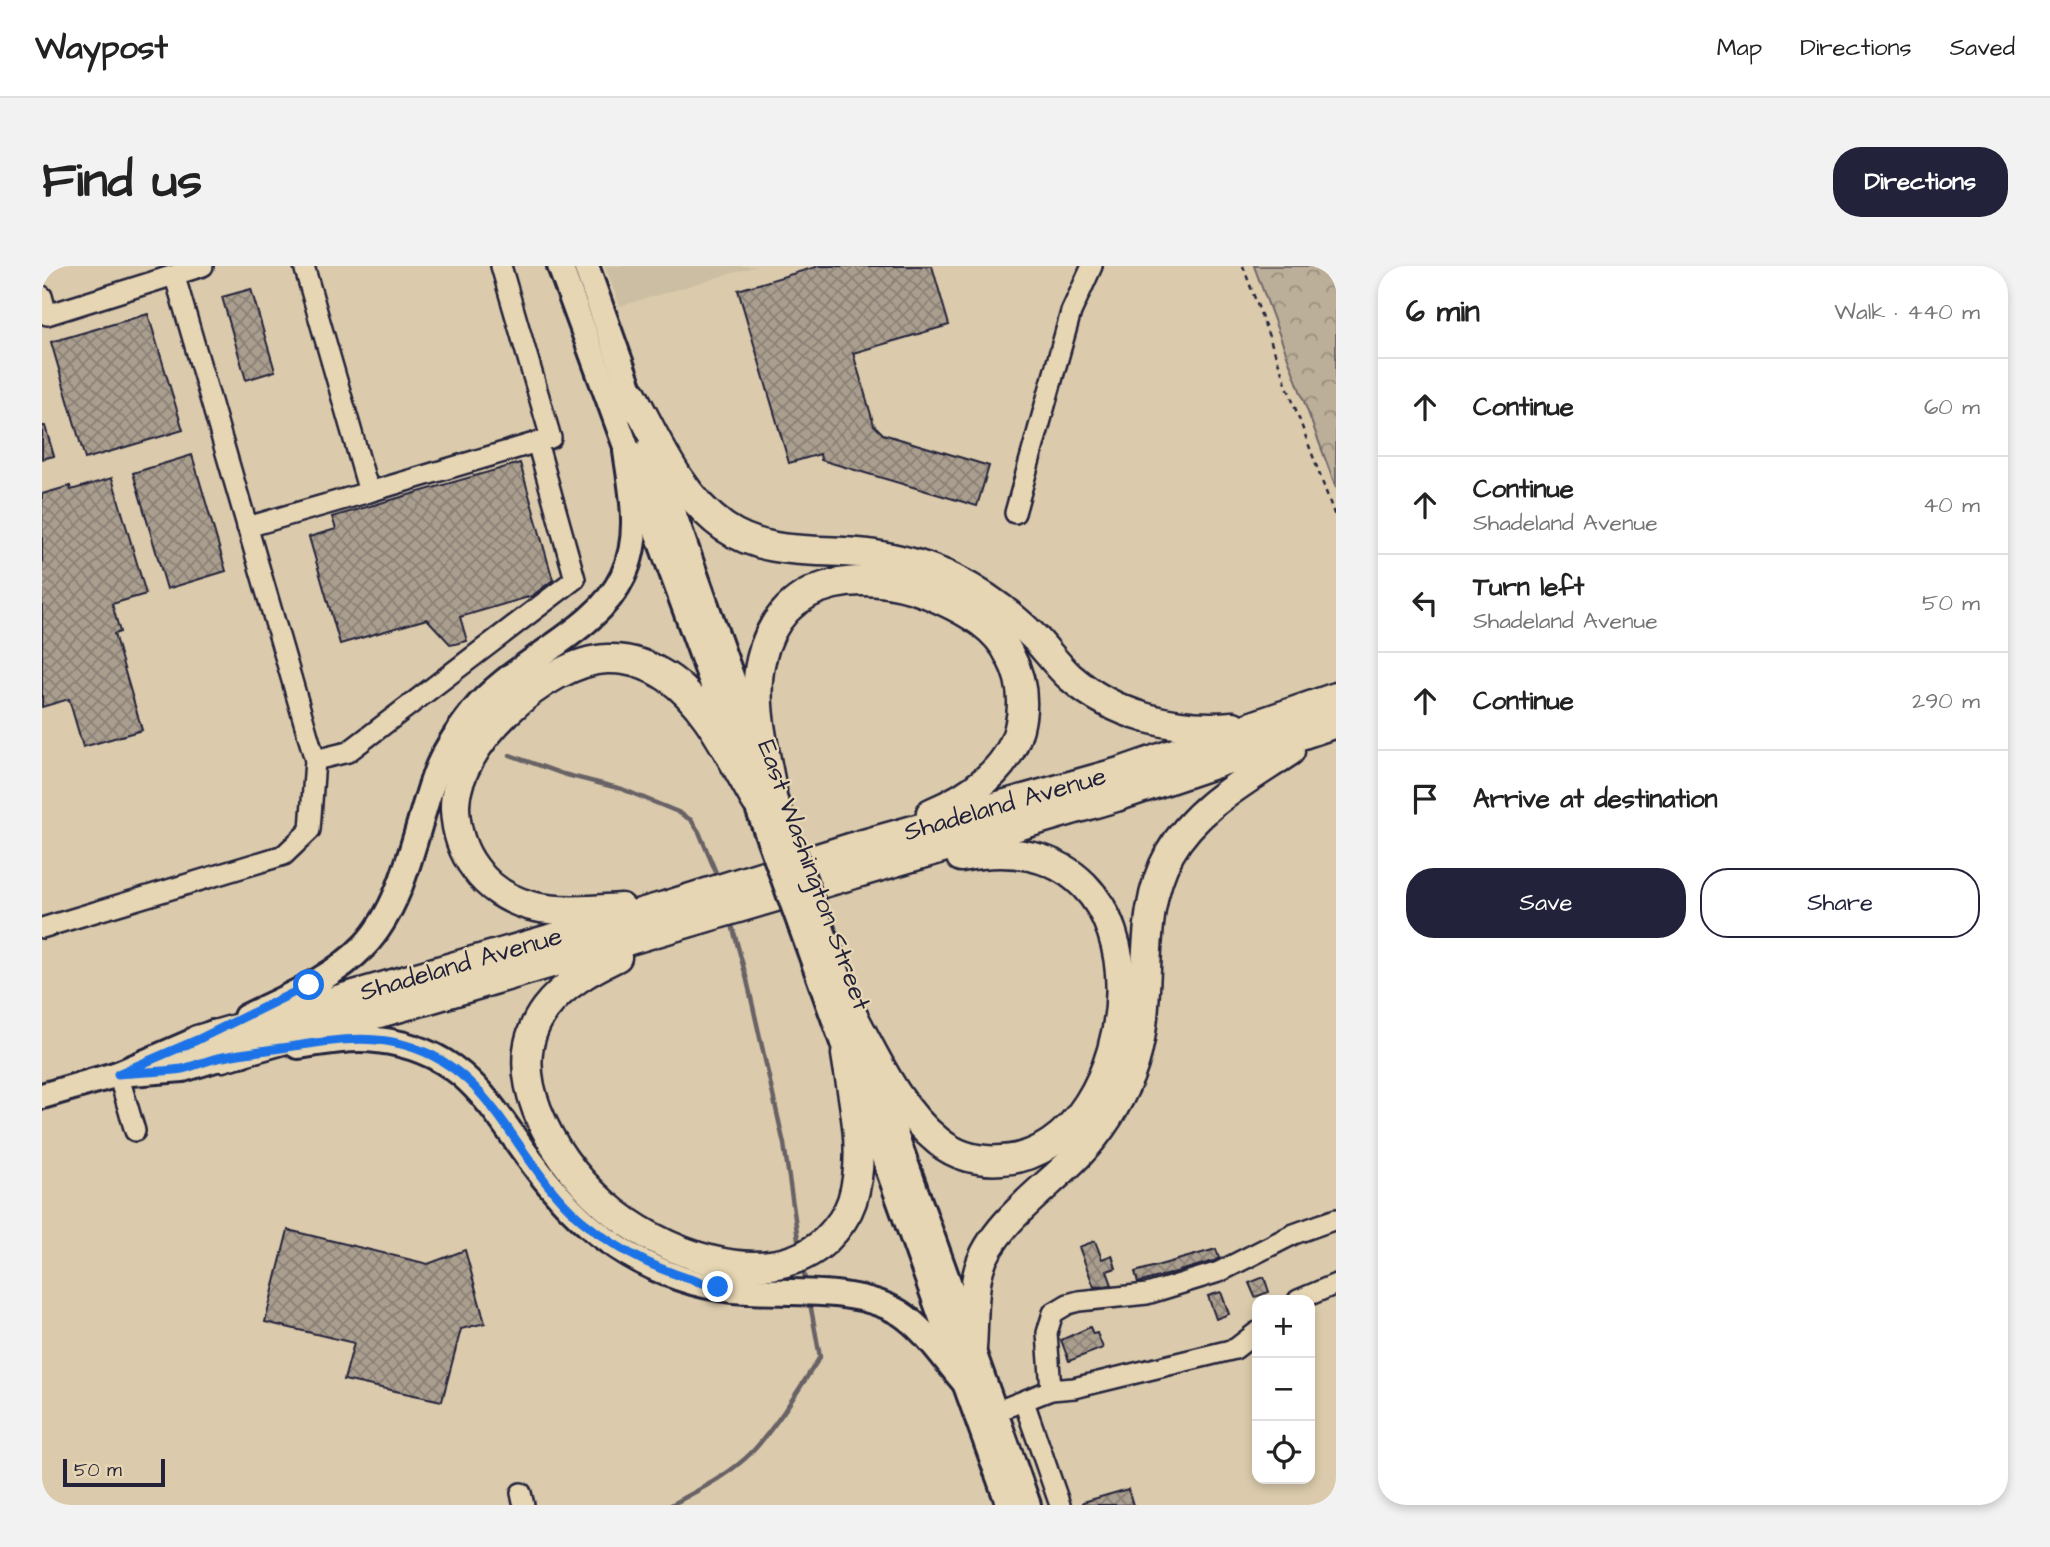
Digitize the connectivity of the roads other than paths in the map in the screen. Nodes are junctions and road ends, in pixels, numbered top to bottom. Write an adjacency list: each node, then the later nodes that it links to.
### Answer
1 (203, 266): 7 (lane)
2 (304, 266): 12 (lane)
3 (501, 266): 10 (lane)
4 (561, 266): 11 (main road, East Washington Street)
5 (586, 266): 9 (main road, East Washington Street)
6 (1092, 266): 13 (lane)
7 (174, 277): 8 (lane); 14 (lane)
8 (44, 309)
9 (632, 394): 16 (highway); 19 (main road, East Washington Street)
10 (537, 442): 12 (lane); 18 (lane)
11 (626, 451): 19 (main road, East Washington Street); 26 (main road)
12 (369, 492): 14 (lane)
13 (1015, 513)
14 (247, 527): 18 (lane)
15 (1336, 697): 16 (highway, Shadeland Avenue)
16 (1274, 720): 20 (highway, Shadeland Avenue)
17 (1330, 726): 21 (highway, Shadeland Avenue); 36 (highway)
18 (315, 760): 24 (lane)
19 (764, 796): 20 (highway); 22 (highway); 23 (main road, East Washington Street, bridge)
20 (853, 847): 22 (highway, Shadeland Avenue)
21 (876, 869): 22 (highway, Shadeland Avenue); 25 (highway)
22 (672, 916): 26 (highway, Shadeland Avenue); 27 (highway); 28 (highway, Shadeland Avenue)
23 (809, 923): 25 (main road, East Washington Street); 27 (main road, East Washington Street)
24 (42, 928)
25 (852, 1014): 36 (main road, East Washington Street)
26 (197, 1040): 29 (main road, Shadeland Avenue)
27 (846, 1054): 37 (main road, East Washington Street)
28 (222, 1057): 29 (main road, Shadeland Avenue); 37 (main road)
29 (118, 1074): 30 (main road); 31 (lane)
30 (42, 1096)
31 (135, 1131)
32 (1336, 1219): 38 (lane)
33 (1336, 1284): 34 (lane)
34 (1310, 1295)
35 (1252, 1336): 38 (lane)
36 (972, 1348): 40 (main road, East Washington Street)
37 (965, 1383): 41 (main road, East Washington Street)
38 (1051, 1390): 39 (lane)
39 (1024, 1402): 40 (lane); 43 (lane)
40 (995, 1412): 42 (main road, East Washington Street)
41 (1009, 1505)
42 (1028, 1505)
43 (1060, 1505)

